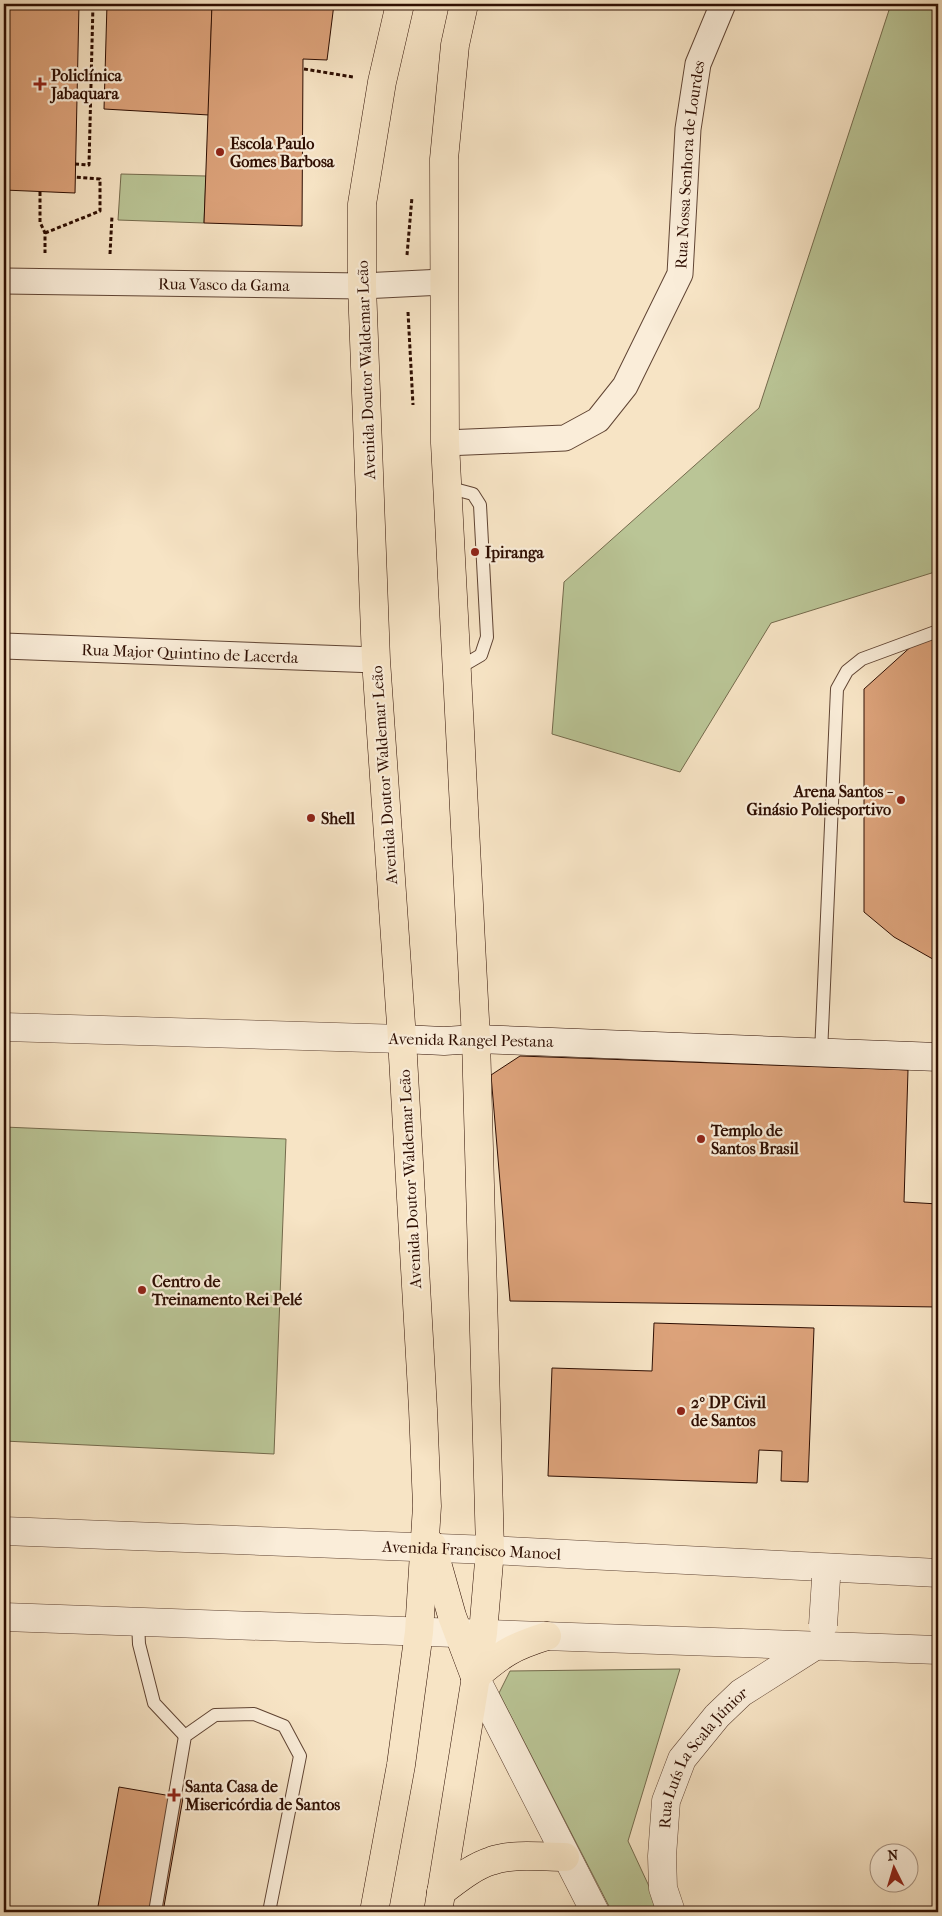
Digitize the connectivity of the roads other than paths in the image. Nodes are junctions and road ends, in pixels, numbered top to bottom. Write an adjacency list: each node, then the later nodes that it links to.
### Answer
1 (400, 4): 6 (main road, Avenida Doutor Waldemar Leão)
2 (464, 4): 5 (main road)
3 (723, 4): 7 (street, Rua Nossa Senhora de Lourdes)
4 (4, 281): 6 (street, Rua Vasco da Gama)
5 (443, 282): 6 (street, Rua Vasco da Gama); 7 (main road)
6 (362, 286): 10 (main road, Avenida Doutor Waldemar Leão)
7 (445, 443): 13 (main road)
8 (938, 631): 14 (lane)
9 (4, 646): 10 (street, Rua Major Quintino de Lacerda)
10 (376, 660): 12 (main road, Avenida Doutor Waldemar Leão)
11 (4, 1027): 12 (street, Avenida Rangel Pestana)
12 (402, 1039): 13 (street, Avenida Rangel Pestana); 17 (main road, Avenida Doutor Waldemar Leão)
13 (476, 1039): 14 (street, Avenida Rangel Pestana); 18 (main road)
14 (821, 1052): 15 (street, Avenida Rangel Pestana)
15 (938, 1057)
16 (4, 1531): 17 (street, Avenida Francisco Manoel)
17 (429, 1549): 18 (street, Avenida Francisco Manoel); 23 (main road); 24 (main road)
18 (490, 1550): 20 (street, Avenida Francisco Manoel); 24 (main road)
19 (938, 1573): 20 (street, Avenida Francisco Manoel)
20 (826, 1574): 26 (street, bridge)
21 (4, 1617): 22 (street)
22 (138, 1622): 23 (street); 29 (lane)
23 (419, 1632): 24 (street); 35 (main road)
24 (471, 1633): 25 (street); 28 (main road)
25 (547, 1636): 26 (street); 28 (main road)
26 (821, 1639): 27 (street); 36 (street, Rua Luís La Scala Júnior)
27 (938, 1650)
28 (475, 1677): 30 (street); 31 (main road)
29 (185, 1736): 33 (lane); 34 (lane)
30 (565, 1857): 31 (main road); 32 (street)
31 (439, 1902)
32 (587, 1904)
33 (155, 1912)
34 (269, 1912)
35 (374, 1912)
36 (670, 1912)

